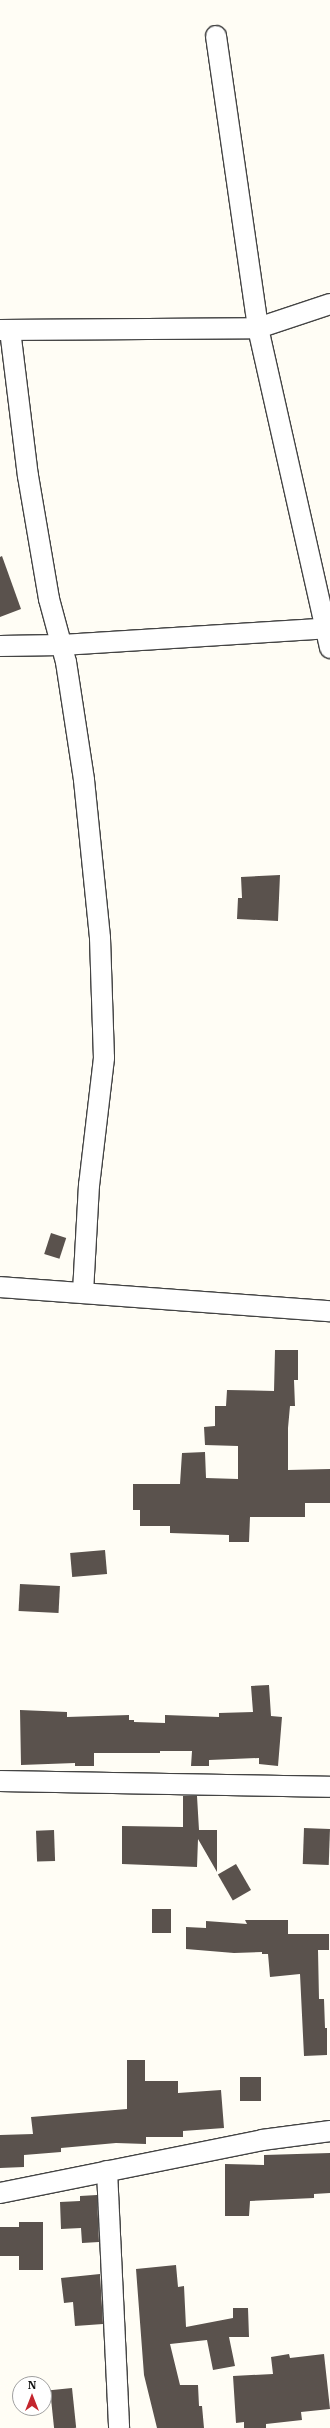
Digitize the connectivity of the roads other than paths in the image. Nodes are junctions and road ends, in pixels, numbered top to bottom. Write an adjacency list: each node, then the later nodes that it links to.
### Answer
1 (216, 36): 3 (street)
2 (330, 304): 3 (street)
3 (258, 328): 4 (street); 5 (street)
4 (5, 330): 6 (street)
5 (329, 635): 6 (street)
6 (62, 645): 7 (street); 9 (street)
7 (0, 646)
8 (0, 1287): 9 (street)
9 (83, 1292): 10 (street)
10 (330, 1311)
11 (0, 1781): 12 (street)
12 (330, 1787)
13 (330, 2131): 14 (street)
14 (107, 2171): 15 (street); 16 (street)
15 (0, 2193)
16 (118, 2428)

